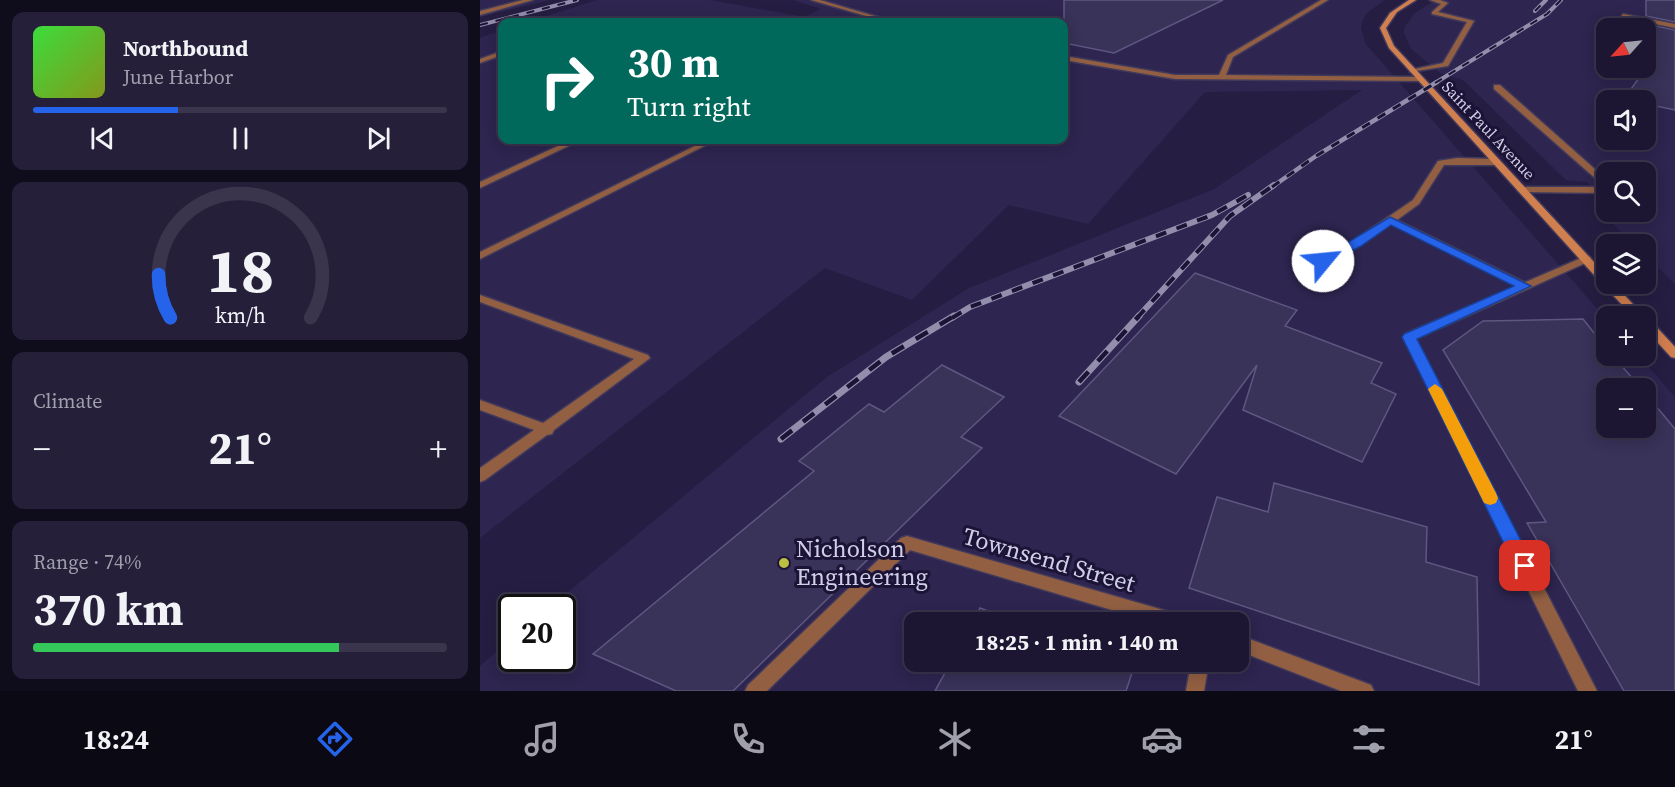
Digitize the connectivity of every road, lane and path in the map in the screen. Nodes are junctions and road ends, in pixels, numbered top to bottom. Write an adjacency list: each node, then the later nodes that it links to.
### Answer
1 (530, 0): 6 (street)
2 (814, 0): 8 (street)
3 (1325, 0): 14 (street)
4 (1413, 0): 13 (street, Saint Paul Avenue)
5 (1432, 0): 13 (street)
6 (480, 13)
7 (1623, 16): 9 (street)
8 (878, 18)
9 (1675, 26)
10 (498, 54): 12 (street)
11 (1068, 59): 14 (street)
12 (480, 61)
13 (1412, 71): 15 (street, Saint Paul Avenue)
14 (1222, 77): 15 (street)
15 (1419, 79): 19 (street, Saint Paul Avenue)
16 (1497, 87): 20 (street)
17 (568, 144): 21 (street)
18 (704, 144): 25 (street)
19 (1495, 162): 22 (street, Saint Paul Avenue); 24 (street)
20 (1596, 174)
21 (480, 185)
22 (1522, 190): 23 (street); 26 (street, Saint Paul Avenue)
23 (1596, 190)
24 (1390, 220): 27 (street); 29 (street)
25 (480, 256)
26 (1586, 259): 28 (street, Saint Paul Avenue); 29 (street)
27 (1323, 261)
28 (1596, 270)
29 (1524, 286): 44 (street)
30 (1618, 294): 32 (street, Saint Paul Avenue)
31 (480, 298): 36 (street)
32 (1630, 306)
33 (1656, 334): 34 (street)
34 (1675, 354)
35 (480, 405): 36 (street)
36 (547, 430): 37 (street)
37 (480, 476)
38 (1143, 612): 41 (street, Townsend Street)
39 (1249, 648): 43 (street)
40 (1198, 672): 42 (street)
41 (754, 691)
42 (1195, 691)
43 (1365, 691)
44 (1588, 691)

